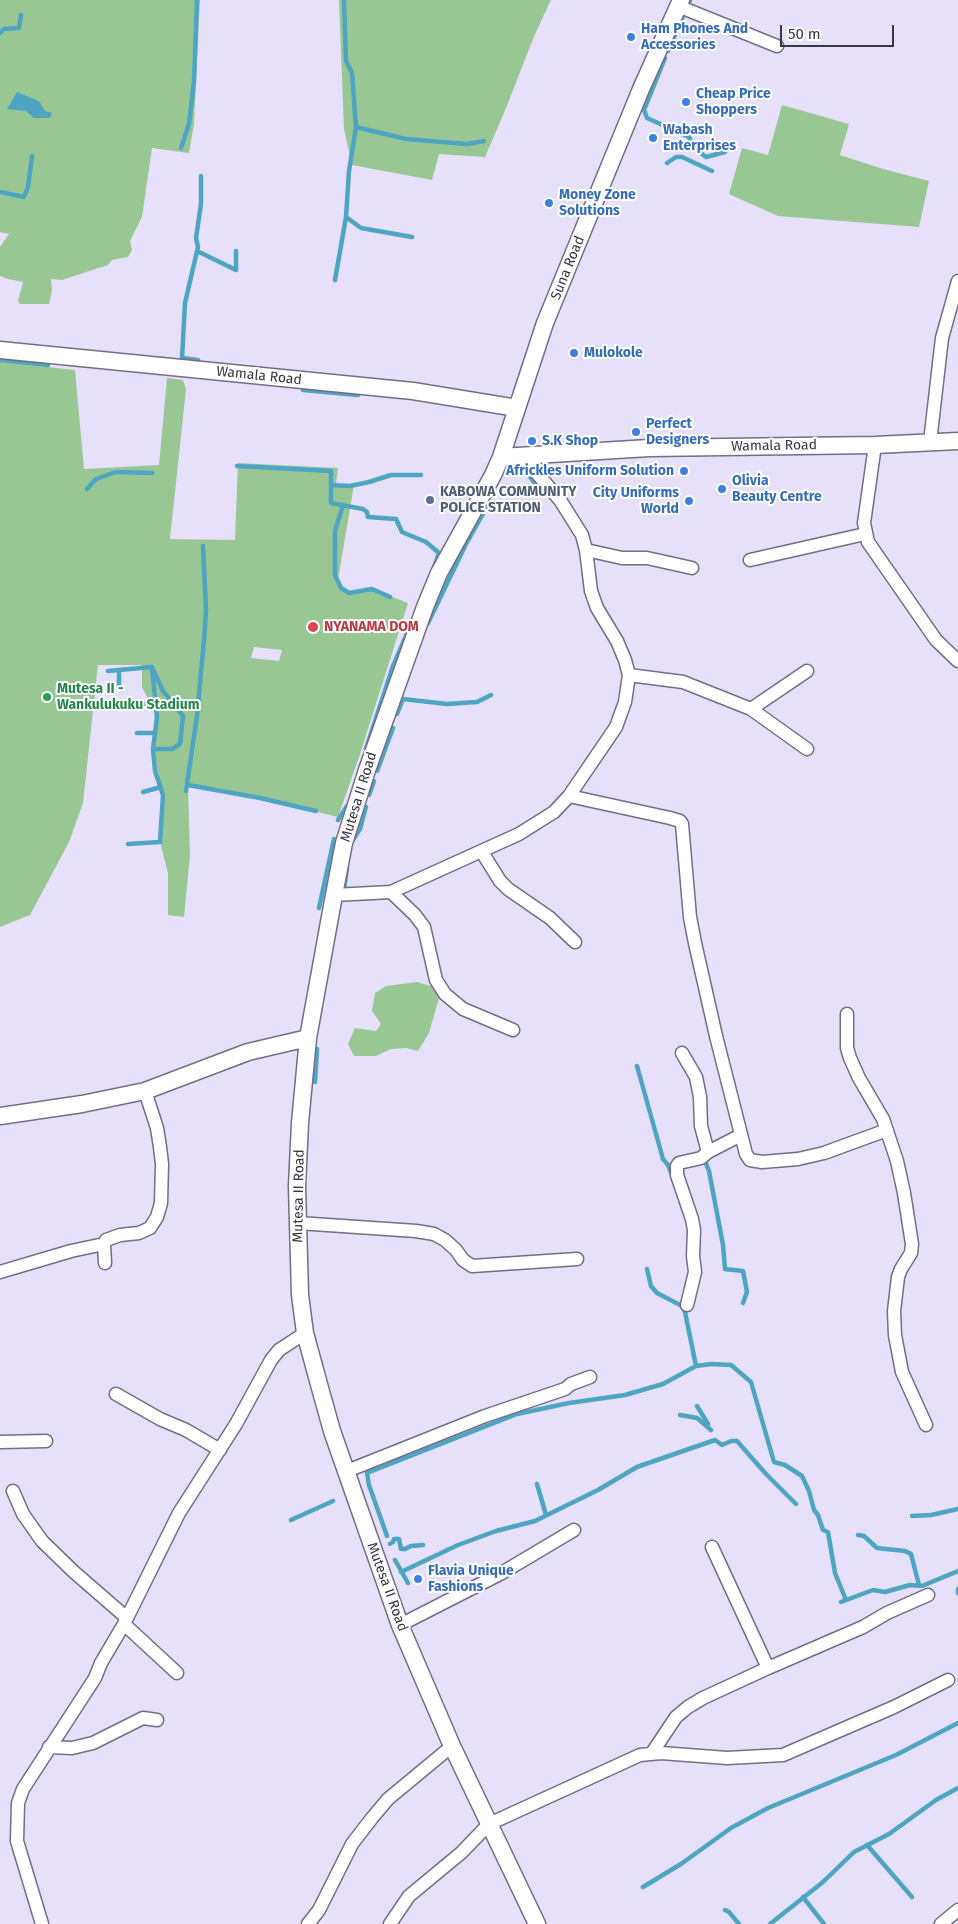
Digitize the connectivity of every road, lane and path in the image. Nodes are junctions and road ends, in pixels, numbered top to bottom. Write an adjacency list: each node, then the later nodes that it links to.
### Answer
1 (680, 3): 2 (street); 5 (street, Suna Road)
2 (778, 46)
3 (958, 281): 7 (street)
4 (0, 350): 5 (street, Wamala Road)
5 (517, 408): 10 (street, Suna Road)
6 (958, 441): 7 (street, Wamala Road)
7 (930, 442): 8 (street, Wamala Road)
8 (875, 445): 9 (street, Wamala Road); 11 (street)
9 (522, 456): 10 (street, Wamala Road); 12 (street)
10 (501, 458): 23 (street, Mutesa II Road)
11 (865, 534): 13 (street); 15 (street)
12 (586, 550): 14 (street); 17 (street)
13 (750, 560)
14 (692, 568)
15 (958, 661)
16 (807, 670): 18 (street)
17 (629, 675): 18 (street); 20 (street)
18 (751, 709): 19 (street)
19 (807, 749)
20 (569, 796): 21 (street); 32 (street)
21 (482, 852): 22 (street); 24 (street)
22 (391, 892): 23 (street); 26 (street)
23 (334, 895): 27 (street, Mutesa II Road)
24 (575, 942)
25 (847, 1014): 31 (street)
26 (513, 1030)
27 (308, 1038): 29 (street); 34 (street, Mutesa II Road)
28 (682, 1053): 33 (street)
29 (145, 1091): 30 (street); 35 (street)
30 (0, 1116)
31 (887, 1130): 32 (street); 43 (street)
32 (741, 1135): 33 (street)
33 (708, 1152): 39 (street)
34 (298, 1223): 36 (street); 40 (street, Mutesa II Road)
35 (104, 1244): 37 (street); 38 (street)
36 (577, 1259)
37 (105, 1263)
38 (0, 1272)
39 (688, 1305)
40 (305, 1333): 46 (street); 47 (street, Mutesa II Road)
41 (590, 1377): 47 (street)
42 (116, 1394): 46 (street)
43 (926, 1425)
44 (0, 1442): 45 (street)
45 (46, 1442)
46 (220, 1450): 52 (street)
47 (347, 1471): 53 (street, Mutesa II Road)
48 (13, 1491): 52 (street)
49 (574, 1530): 53 (street)
50 (712, 1548): 54 (street)
51 (928, 1595): 54 (street)
52 (125, 1621): 55 (street); 59 (street)
53 (400, 1625): 58 (street, Mutesa II Road)
54 (768, 1668): 60 (street)
55 (177, 1673)
56 (948, 1680): 60 (street)
57 (157, 1720): 59 (street)
58 (452, 1746): 61 (street, Mutesa II Road); 64 (street)
59 (49, 1748): 63 (street)
60 (652, 1753): 61 (street)
61 (489, 1824): 65 (street); 66 (street, Mutesa II Road)
62 (958, 1910): 67 (street)
63 (42, 1924)
64 (308, 1924)
65 (390, 1924)
66 (537, 1924)
67 (941, 1924)

